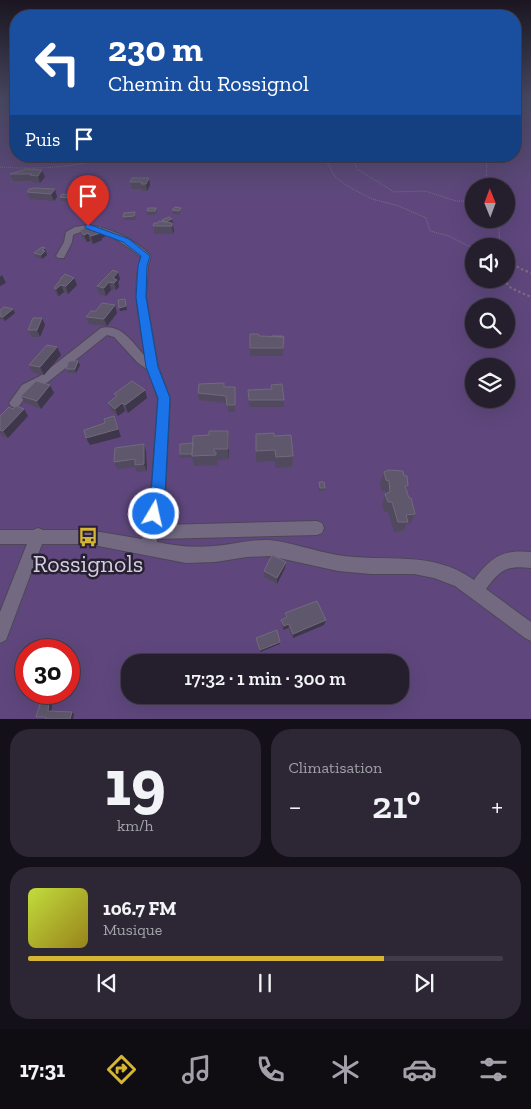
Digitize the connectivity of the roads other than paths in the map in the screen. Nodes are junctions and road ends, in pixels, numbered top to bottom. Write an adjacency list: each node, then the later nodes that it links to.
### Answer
1 (61, 256): 2 (street)
2 (152, 367): 3 (street); 5 (street)
3 (15, 403)
4 (317, 528): 5 (street)
5 (151, 532): 8 (street)
6 (38, 535): 7 (street); 8 (street); 12 (street)
7 (0, 537)
8 (148, 548): 10 (street)
9 (531, 560): 10 (street)
10 (475, 592): 11 (street)
11 (531, 632)
12 (0, 634)

